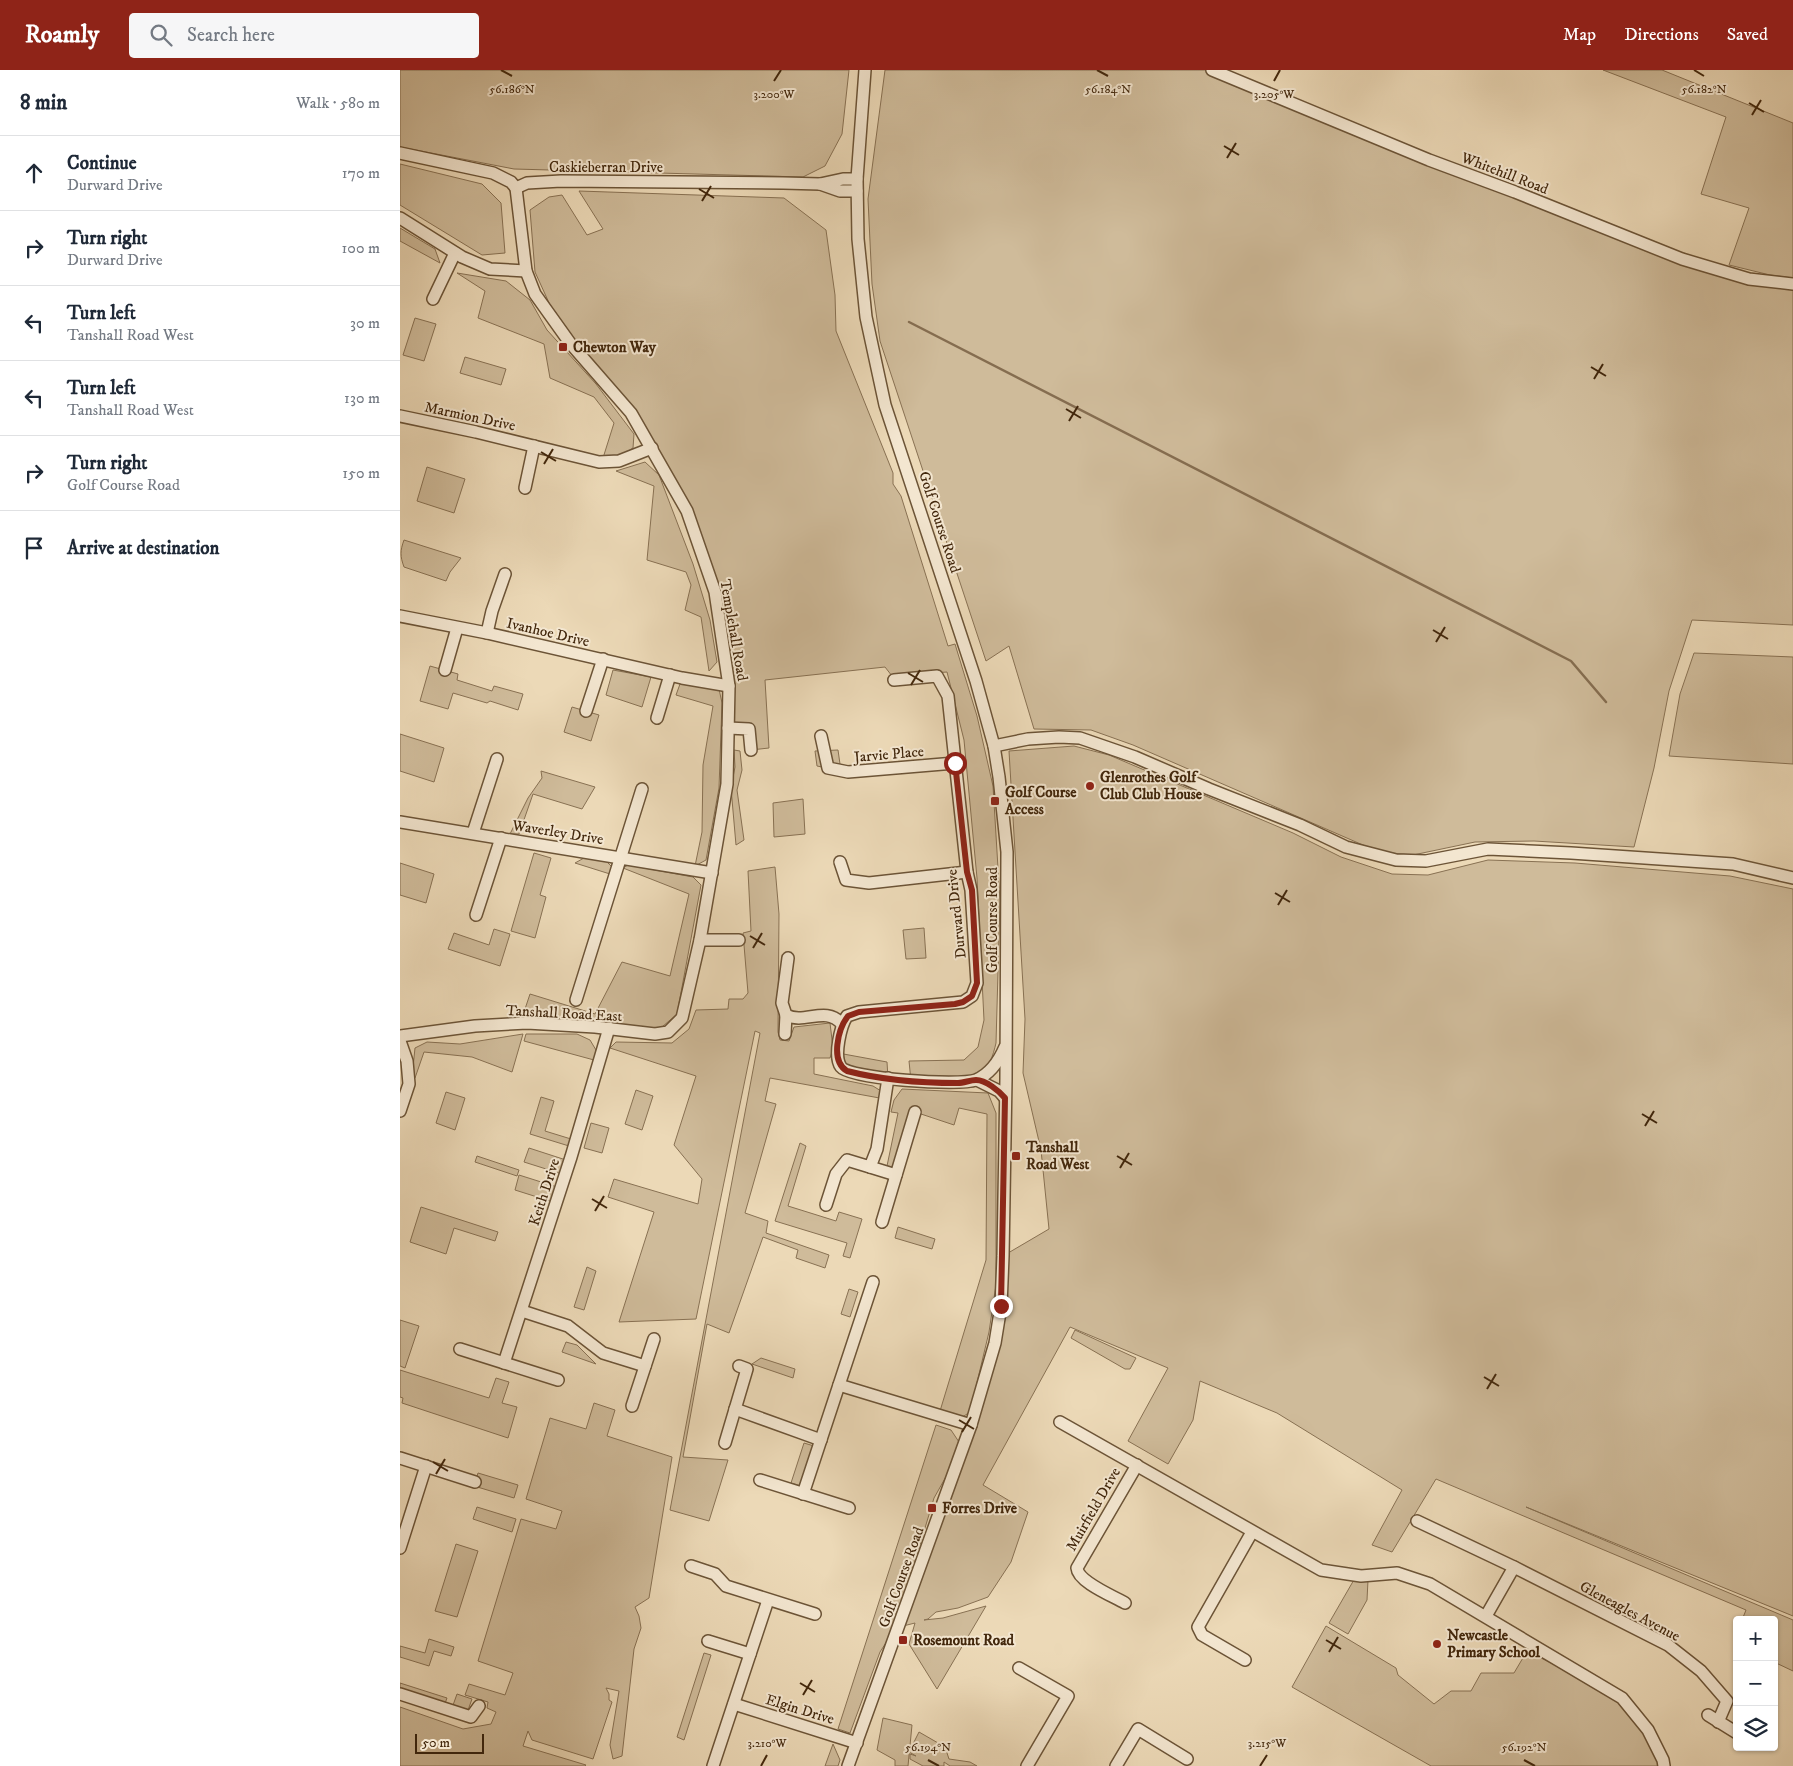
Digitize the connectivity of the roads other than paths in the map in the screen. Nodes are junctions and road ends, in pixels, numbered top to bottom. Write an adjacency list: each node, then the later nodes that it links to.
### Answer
1 (866, 70): 4 (street, Golf Course Road)
2 (1212, 70): 11 (street, Whitehill Road)
3 (400, 153): 6 (street)
4 (857, 179): 5 (street, Caskieberran Drive); 7 (street, Golf Course Road)
5 (820, 184): 6 (street, Caskieberran Drive); 7 (street, Caskieberran Drive)
6 (516, 188): 10 (street, Templehall Road)
7 (857, 191): 30 (street, Golf Course Road)
8 (400, 218): 9 (street)
9 (455, 253): 10 (street); 12 (street)
10 (526, 271): 15 (street, Templehall Road)
11 (1793, 284)
12 (434, 299)
13 (400, 416): 14 (street, Marmion Drive)
14 (534, 446): 15 (street, Marmion Drive); 16 (street)
15 (652, 448): 25 (street, Templehall Road)
16 (525, 488)
17 (504, 574): 20 (street, Ivanhoe Drive)
18 (400, 616): 19 (street, Ivanhoe Drive)
19 (457, 628): 20 (street, Ivanhoe Drive); 22 (street)
20 (487, 633): 21 (street, Ivanhoe Drive)
21 (603, 660): 23 (street, Ivanhoe Drive); 26 (street, Ivanhoe Drive)
22 (444, 670)
23 (670, 675): 25 (street, Ivanhoe Drive); 27 (street)
24 (894, 680): 33 (street, Durward Drive)
25 (729, 686): 28 (street, Templehall Road)
26 (586, 711)
27 (657, 718)
28 (728, 728): 31 (street); 41 (street, Templehall Road)
29 (821, 736): 33 (street, Jarvie Place)
30 (994, 746): 42 (street); 55 (street, Golf Course Road)
31 (751, 750)
32 (497, 759): 36 (street)
33 (955, 763): 40 (street, Durward Drive)
34 (642, 789): 38 (street)
35 (400, 822): 36 (street, Waverley Drive)
36 (473, 834): 37 (street, Waverley Drive)
37 (501, 838): 38 (street, Waverley Drive); 43 (street)
38 (622, 858): 41 (street, Waverley Drive); 47 (street)
39 (840, 862): 40 (street)
40 (967, 872): 49 (street, Durward Drive)
41 (712, 873): 44 (street, Templehall Road)
42 (1793, 878)
43 (476, 915)
44 (700, 940): 45 (street); 51 (street, Templehall Road)
45 (739, 940)
46 (788, 958): 48 (street)
47 (576, 1000)
48 (786, 1015): 49 (street); 52 (street)
49 (842, 1024): 56 (street)
50 (609, 1028): 51 (street, Tanshall Road East); 53 (street, Tanshall Road East); 66 (street, Keith Drive)
51 (668, 1032)
52 (785, 1034)
53 (400, 1036)
54 (400, 1041): 59 (street)
55 (1006, 1045): 57 (street); 58 (street, Golf Course Road)
56 (888, 1078): 57 (street); 61 (street)
57 (977, 1080): 58 (street)
58 (1005, 1098): 77 (street, Golf Course Road)
59 (400, 1111)
60 (915, 1112): 62 (street)
61 (870, 1167): 62 (street); 63 (street)
62 (896, 1175): 64 (street)
63 (826, 1205)
64 (882, 1222)
65 (873, 1282): 73 (street)
66 (522, 1311): 69 (street, Keith Drive); 70 (street)
67 (654, 1338): 70 (street)
68 (460, 1349): 69 (street)
69 (504, 1363): 72 (street)
70 (645, 1366): 74 (street)
71 (739, 1366): 75 (street)
72 (558, 1380)
73 (839, 1385): 77 (street); 78 (street)
74 (632, 1406)
75 (735, 1409): 78 (street); 79 (street)
76 (1060, 1422): 81 (street, Muirfield Drive)
77 (972, 1425): 104 (street, Golf Course Road)
78 (821, 1440): 85 (street)
79 (725, 1443)
80 (400, 1458): 82 (street)
81 (1137, 1465): 88 (street, Muirfield Drive); 93 (street, Muirfield Drive)
82 (426, 1466): 84 (street); 89 (street)
83 (760, 1480): 85 (street)
84 (475, 1482)
85 (803, 1494): 86 (street)
86 (849, 1508)
87 (1417, 1521): 91 (street, Gleneagles Avenue)
88 (1252, 1532): 95 (street, Muirfield Drive); 98 (street)
89 (400, 1548)
90 (691, 1566): 92 (street)
91 (1514, 1567): 95 (street); 103 (street, Gleneagles Avenue)
92 (768, 1600): 94 (street); 97 (street)
93 (1125, 1603)
94 (815, 1614)
95 (1486, 1616): 110 (street, Muirfield Drive)
96 (708, 1641): 97 (street)
97 (750, 1654): 101 (street)
98 (1245, 1660)
99 (1019, 1668): 108 (street)
100 (400, 1694): 102 (street)
101 (734, 1704): 104 (street, Elgin Drive); 106 (street)
102 (479, 1706)
103 (1733, 1731)
104 (856, 1743): 107 (street, Golf Course Road)
105 (1188, 1759): 109 (street)
106 (713, 1766)
107 (848, 1766)
108 (1027, 1766)
109 (1116, 1766)
110 (1664, 1766)

